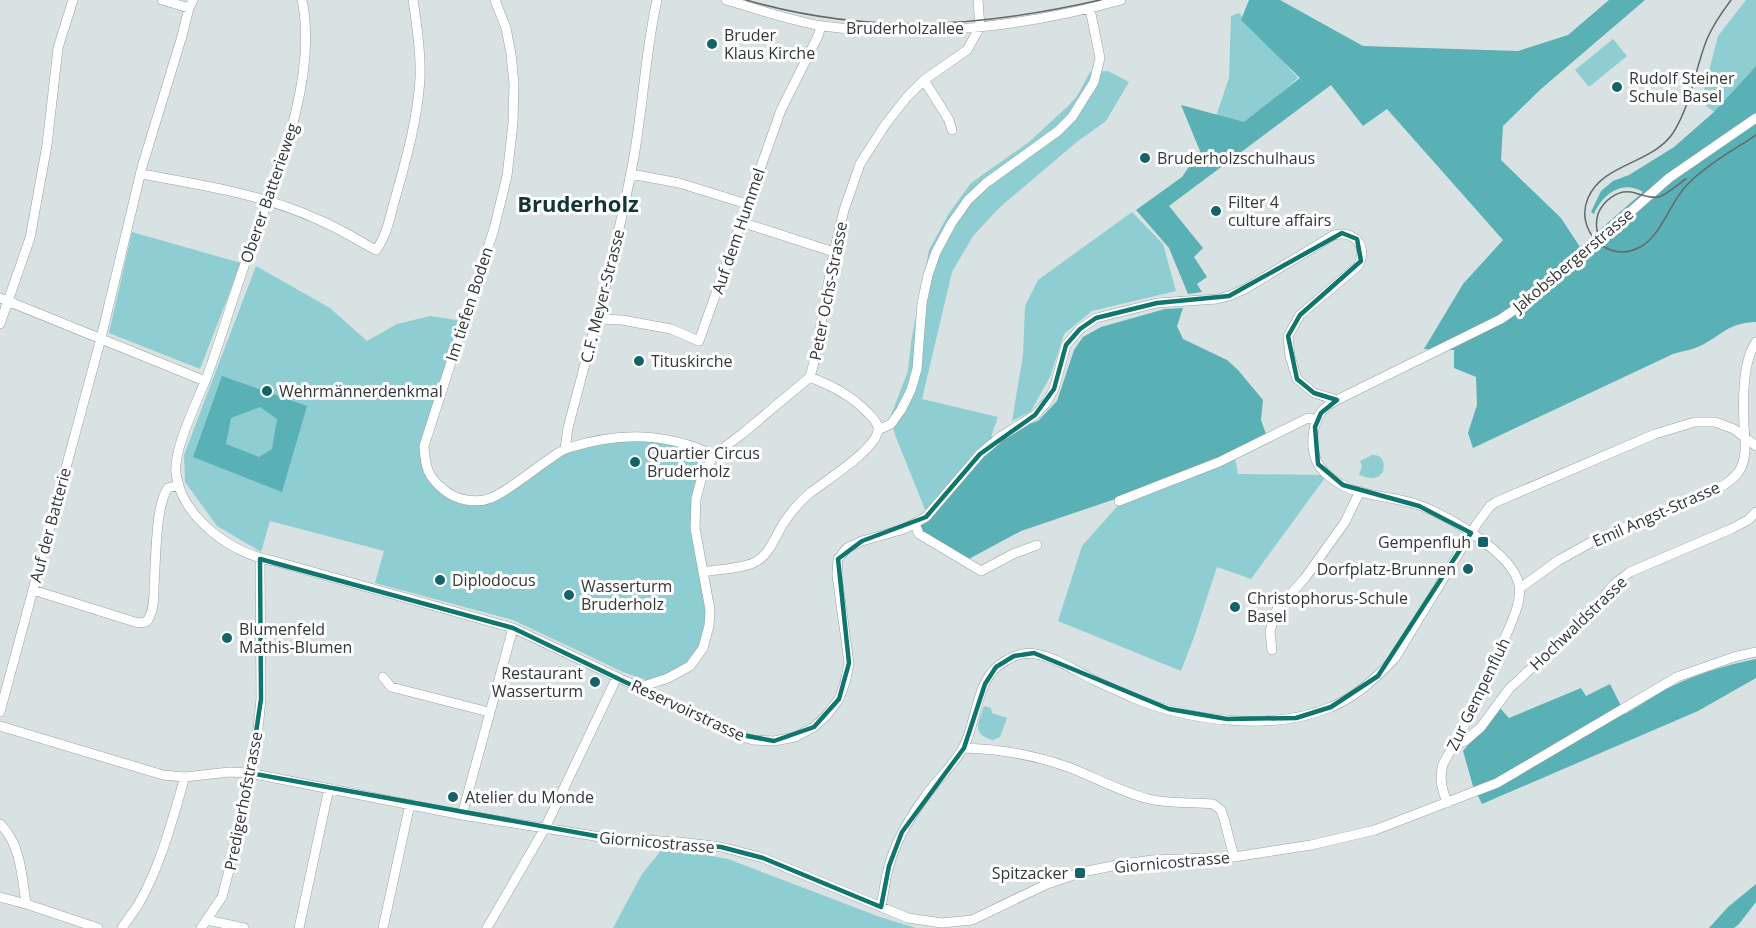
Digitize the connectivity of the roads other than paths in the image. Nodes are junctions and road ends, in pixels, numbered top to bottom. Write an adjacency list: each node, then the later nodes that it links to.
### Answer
1 (73, 0): 23 (street)
2 (162, 0): 10 (street)
3 (302, 0): 19 (street, Oberer Batterieweg)
4 (413, 0): 19 (street)
5 (495, 0): 35 (street, Im tiefen Boden)
6 (657, 0): 18 (street, C.F. Meyer-Strasse)
7 (726, 0): 12 (street, Bruderholzallee)
8 (978, 0): 13 (street)
9 (1121, 0): 11 (street, Bruderholzallee)
10 (191, 4): 17 (street, Auf der Batterie)
11 (1090, 9): 13 (street, Bruderholzallee); 32 (street)
12 (821, 26): 13 (street, Bruderholzallee); 20 (street, Auf dem Hummel)
13 (980, 27): 14 (street, Peter Ochs-Strasse)
14 (924, 80): 16 (street); 22 (street, Peter Ochs-Strasse)
15 (1756, 117): 30 (street, Jakobsbergerstrasse)
16 (952, 129)
17 (141, 174): 19 (street); 26 (street, Auf der Batterie)
18 (631, 174): 20 (street); 24 (street, C.F. Meyer-Strasse)
19 (268, 201): 29 (street, Oberer Batterieweg)
20 (747, 204): 21 (street, Auf dem Hummel)
21 (741, 222): 22 (street); 24 (street, Auf dem Hummel)
22 (834, 252): 28 (street, Peter Ochs-Strasse)
23 (4, 299): 25 (street); 26 (street)
24 (597, 319): 35 (street, C.F. Meyer-Strasse)
25 (0, 324)
26 (100, 338): 29 (street); 47 (street, Auf der Batterie)
27 (1756, 342): 33 (street, Emil Angst-Strasse)
28 (810, 377): 32 (street); 36 (street, Peter Ochs-Strasse)
29 (205, 381): 37 (street, Reservoirstrasse)
30 (1337, 400): 31 (street, Jakobsbergerstrasse); 41 (street, Reservoirstrasse)
31 (1317, 420): 38 (street); 39 (street)
32 (878, 430): 45 (street)
33 (1745, 436): 34 (street); 42 (street); 46 (street, Emil Angst-Strasse)
34 (1756, 446)
35 (565, 449): 36 (street, Im tiefen Boden)
36 (714, 455): 45 (street, Peter Ochs-Strasse)
37 (179, 485): 44 (street, Reservoirstrasse); 47 (street)
38 (1360, 491): 42 (street); 49 (street)
39 (1119, 501)
40 (1756, 512): 57 (street, Hochwaldstrasse)
41 (915, 524): 43 (street); 53 (street, Reservoirstrasse)
42 (1471, 533): 46 (street); 58 (street)
43 (1037, 545)
44 (260, 559): 48 (street, Reservoirstrasse); 59 (street, Predigerhofstrasse)
45 (703, 572): 53 (street, Peter Ochs-Strasse)
46 (1520, 588): 57 (street, Zur Gempenfluh)
47 (33, 590): 54 (street, Auf der Batterie)
48 (513, 628): 52 (street, Reservoirstrasse); 55 (street)
49 (1272, 650)
50 (1756, 652): 62 (street, Giornicostrasse)
51 (383, 677): 55 (street)
52 (617, 677): 53 (street, Reservoirstrasse); 66 (street)
53 (638, 688)
54 (0, 712)
55 (489, 712): 64 (street)
56 (0, 726): 60 (street, Giornicostrasse)
57 (1453, 745): 62 (street, Zur Gempenfluh)
58 (964, 748): 67 (street); 70 (street)
59 (250, 773): 60 (street, Giornicostrasse); 61 (street, Giornicostrasse); 71 (street, Predigerhofstrasse)
60 (185, 777): 74 (street)
61 (329, 788): 63 (street, Giornicostrasse); 76 (street)
62 (1447, 803): 67 (street, Giornicostrasse)
63 (410, 804): 64 (street, Giornicostrasse); 72 (street)
64 (462, 814): 66 (street, Giornicostrasse)
65 (0, 824): 69 (street)
66 (545, 828): 70 (street, Giornicostrasse); 77 (street)
67 (1234, 857): 70 (street, Giornicostrasse)
68 (0, 897): 69 (street)
69 (26, 904): 73 (street)
70 (881, 907)
71 (204, 924): 75 (street)
72 (384, 926)
73 (98, 928)
74 (122, 928)
75 (244, 928)
76 (299, 928)
77 (487, 928)

